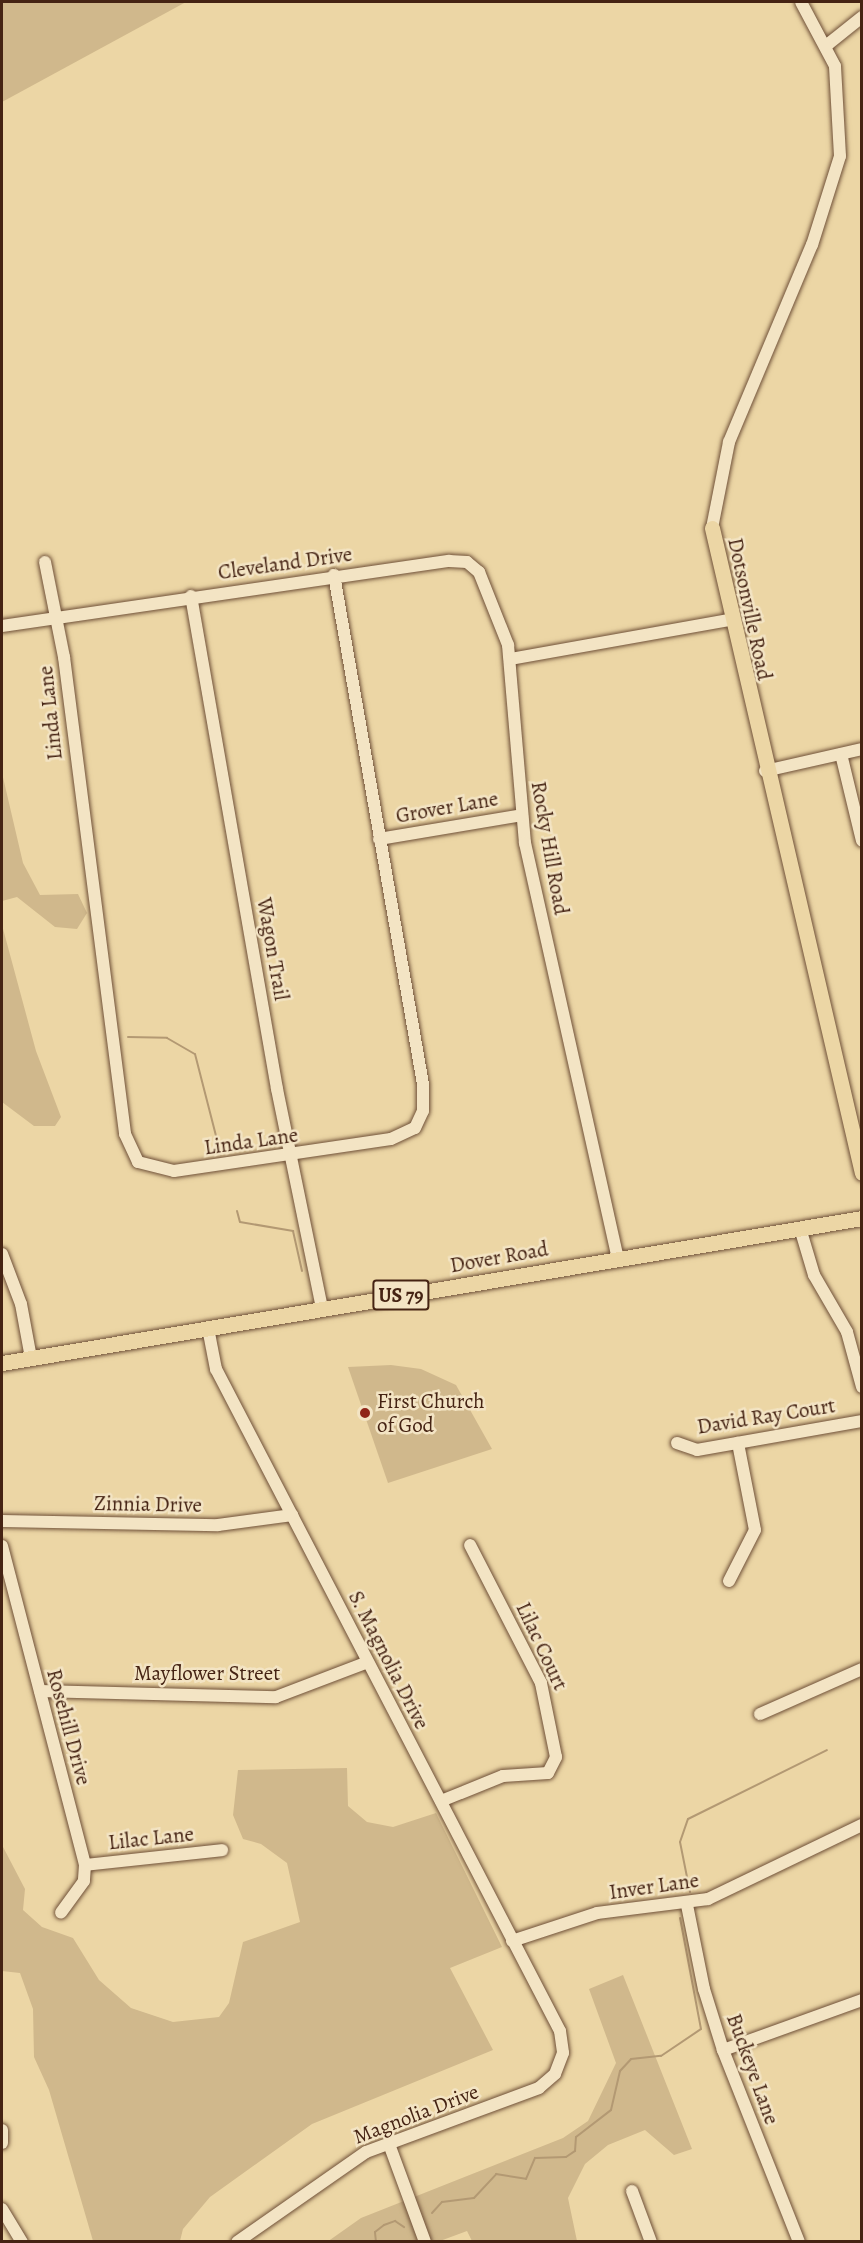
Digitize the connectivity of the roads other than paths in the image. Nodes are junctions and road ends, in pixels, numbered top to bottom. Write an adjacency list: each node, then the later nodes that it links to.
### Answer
1 (801, 2): 3 (street, Dotsonville Road)
2 (861, 17): 3 (street)
3 (827, 45): 4 (street, Dotsonville Road)
4 (712, 528): 9 (main road, Dotsonville Road)
5 (45, 562): 8 (street, Linda Lane)
6 (334, 575): 7 (street, Cleveland Drive); 11 (street, Cleveland Drive); 16 (street, Linda Lane)
7 (191, 596): 8 (street, Cleveland Drive); 18 (street, Wagon Trail)
8 (55, 617): 10 (street, Cleveland Drive); 18 (street, Linda Lane)
9 (729, 620): 11 (street); 14 (main road, Dotsonville Road)
10 (2, 626)
11 (510, 659): 15 (street, Rocky Hill Road)
12 (861, 749): 13 (street)
13 (841, 754): 14 (street); 17 (street)
14 (765, 771): 19 (main road, Dotsonville Road)
15 (522, 815): 16 (street, Grover Lane); 23 (street, Rocky Hill Road)
16 (379, 839): 18 (street, Linda Lane)
17 (861, 841)
18 (291, 1155): 24 (street, Wagon Trail)
19 (861, 1173)
20 (861, 1218): 21 (main road, Dover Road / US 79)
21 (800, 1228): 23 (main road, Dover Road / US 79); 28 (street)
22 (2, 1254): 26 (street)
23 (618, 1259): 24 (main road, Dover Road / US 79)
24 (322, 1308): 25 (main road, Dover Road / US 79)
25 (208, 1328): 26 (main road, Dover Road / US 79); 32 (street, S. Magnolia Drive)
26 (31, 1358): 27 (main road, Dover Road / US 79)
27 (2, 1363)
28 (861, 1387)
29 (861, 1422): 31 (street, David Ray Court)
30 (677, 1443): 31 (street, David Ray Court)
31 (738, 1443): 36 (street)
32 (292, 1515): 33 (street, Zinnia Drive); 37 (street, S. Magnolia Drive)
33 (2, 1521)
34 (470, 1545): 41 (street, Lilac Court)
35 (2, 1546): 39 (street, Rosehill Drive)
36 (729, 1581)
37 (368, 1662): 39 (street, Mayflower Street); 41 (street, S. Magnolia Drive)
38 (861, 1669): 40 (street)
39 (40, 1691): 44 (street, Rosehill Drive)
40 (760, 1714)
41 (441, 1801): 47 (street, S. Magnolia Drive)
42 (861, 1825): 45 (street, Inver Lane)
43 (222, 1850): 44 (street, Lilac Lane)
44 (85, 1865): 46 (street)
45 (687, 1905): 47 (street, Inver Lane); 50 (street, Buckeye Lane)
46 (61, 1913)
47 (512, 1941): 49 (street, S. Magnolia Drive)
48 (861, 2000): 50 (street)
49 (548, 2007): 53 (street, Magnolia Drive)
50 (723, 2050): 60 (street, Buckeye Lane)
51 (2, 2130): 52 (street)
52 (2, 2143)
53 (389, 2144): 57 (street, Magnolia Drive); 58 (street)
54 (632, 2191): 59 (street)
55 (2, 2209): 56 (street)
56 (22, 2241)
57 (237, 2241)
58 (425, 2241)
59 (651, 2241)
60 (799, 2241)

